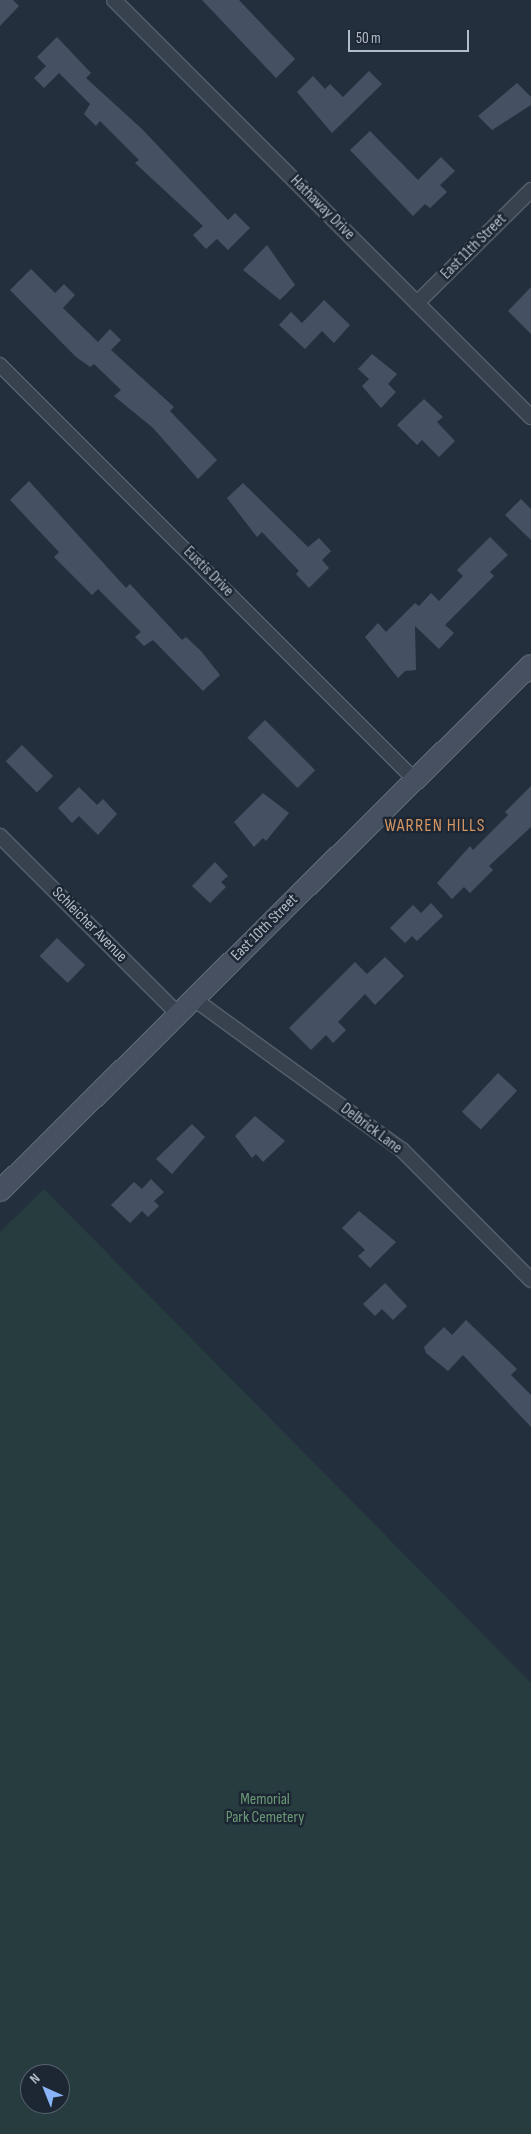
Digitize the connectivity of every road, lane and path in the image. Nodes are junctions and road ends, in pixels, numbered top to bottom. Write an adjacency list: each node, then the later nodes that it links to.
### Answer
1 (114, 0): 3 (street, Hathaway Drive)
2 (531, 190): 3 (street, East 11th Street)
3 (417, 303): 5 (street, Hathaway Drive)
4 (0, 365): 7 (street, Eustis Drive)
5 (531, 416)
6 (531, 665): 7 (main road, East 10th Street)
7 (415, 780): 9 (main road, East 10th Street)
8 (0, 836): 10 (street, Schleicher Avenue)
9 (194, 999): 10 (main road, East 10th Street); 12 (street, Delbrick Lane)
10 (178, 1014): 11 (main road, East 10th Street)
11 (0, 1191)
12 (531, 1280)

